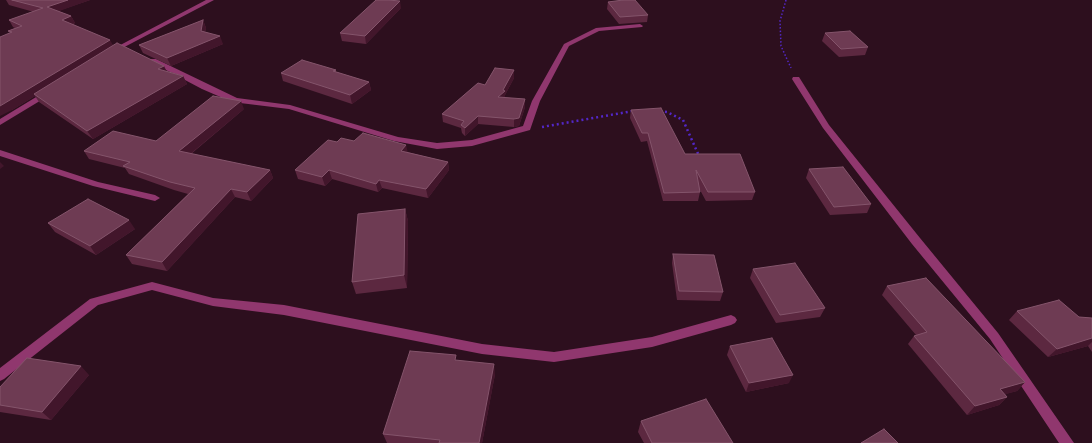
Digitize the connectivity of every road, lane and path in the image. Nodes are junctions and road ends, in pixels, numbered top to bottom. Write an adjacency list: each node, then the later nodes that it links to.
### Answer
1 (211, 0): 4 (street)
2 (786, 0): 6 (path)
3 (640, 26): 11 (street)
4 (105, 57)
5 (143, 57): 11 (street)
6 (796, 79): 17 (street)
7 (54, 90): 10 (street)
8 (634, 111): 11 (path)
9 (654, 111): 13 (path)
10 (0, 123)
11 (514, 132)
12 (0, 153): 14 (street)
13 (700, 156)
14 (155, 198)
15 (732, 320): 16 (street)
16 (0, 375)
17 (1067, 443)

